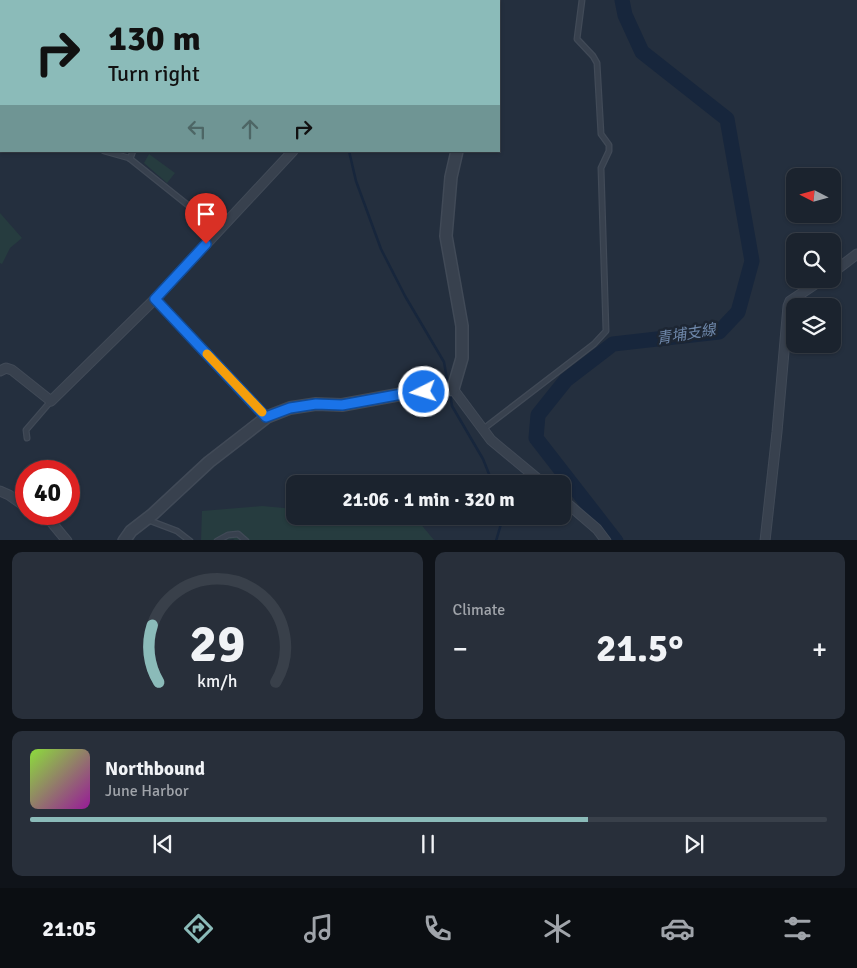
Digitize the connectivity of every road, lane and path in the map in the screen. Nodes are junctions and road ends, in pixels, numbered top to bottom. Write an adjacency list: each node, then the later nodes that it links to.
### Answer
1 (582, 0): 16 (lane)
2 (107, 152): 6 (lane)
3 (134, 152): 6 (lane)
4 (292, 152): 7 (street)
5 (457, 152): 13 (street)
6 (130, 159): 7 (lane)
7 (219, 230): 11 (street)
8 (857, 254): 9 (street)
9 (841, 266)
10 (810, 288): 30 (street)
11 (155, 299): 14 (street); 15 (lane)
12 (0, 371): 14 (street)
13 (448, 390): 15 (street); 16 (street)
14 (51, 401): 17 (lane)
15 (266, 417): 22 (street)
16 (482, 430): 18 (street)
17 (27, 438)
18 (533, 475)
19 (0, 491): 20 (street)
20 (15, 499)
21 (571, 506): 29 (street)
22 (147, 519): 25 (street); 26 (lane)
23 (54, 525): 24 (street)
24 (67, 540)
25 (124, 540)
26 (190, 540)
27 (217, 540): 28 (lane)
28 (246, 540)
29 (606, 540)
30 (764, 540)

